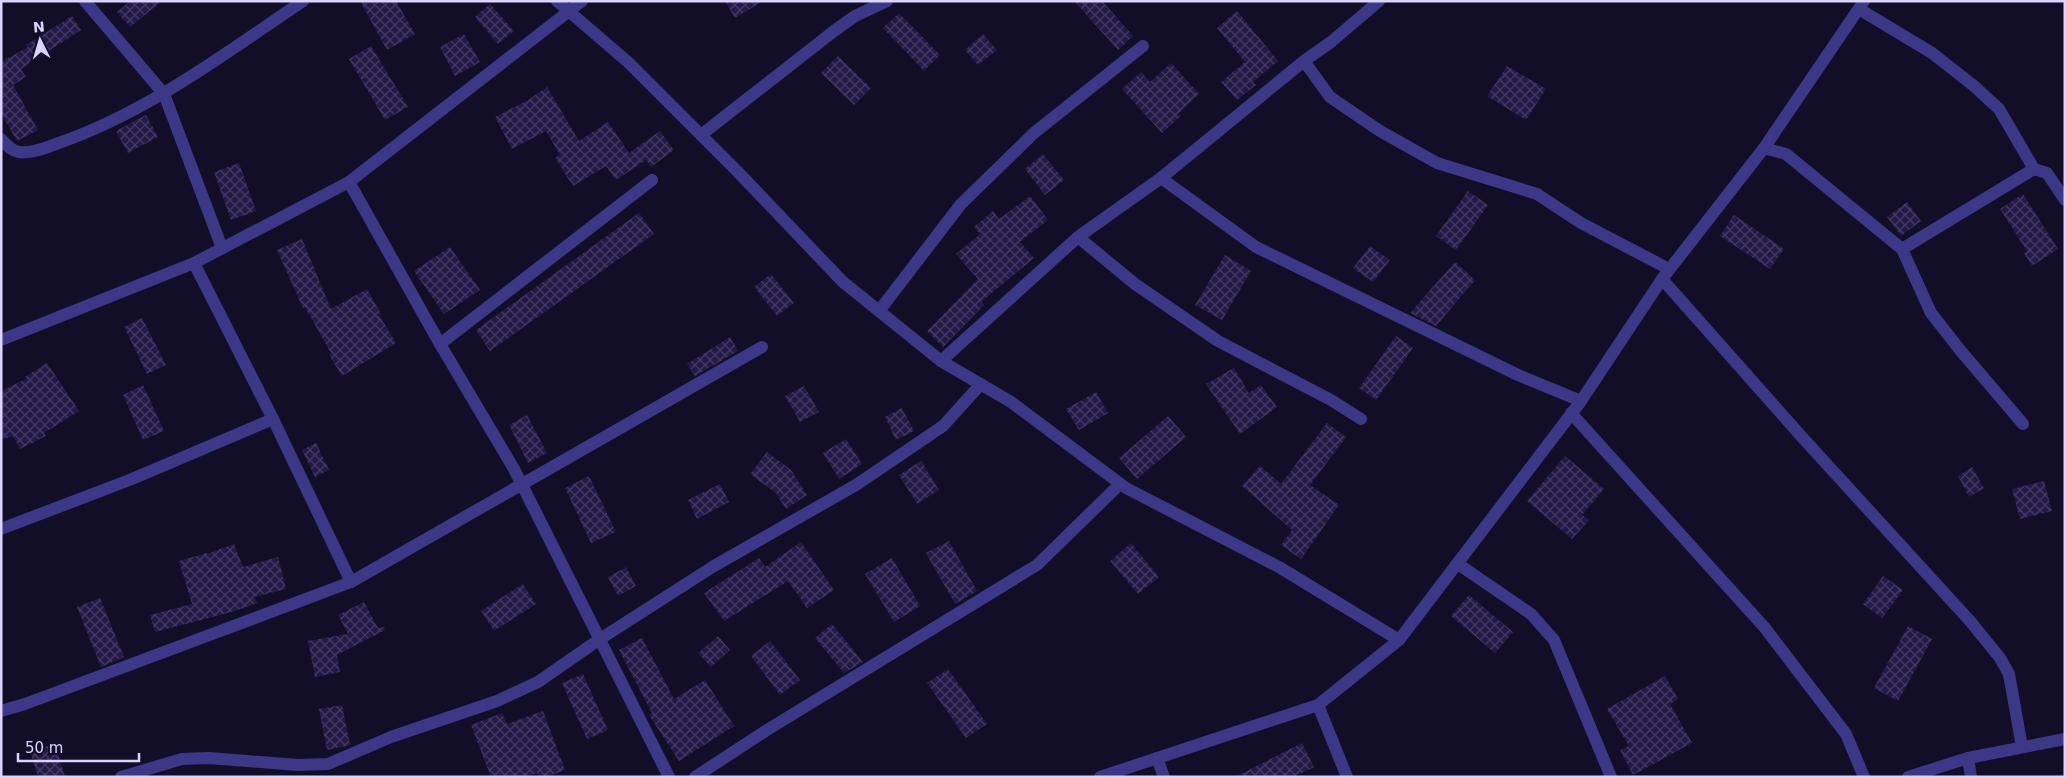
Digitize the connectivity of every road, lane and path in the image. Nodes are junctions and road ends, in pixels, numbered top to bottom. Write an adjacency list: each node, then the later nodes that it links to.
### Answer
1 (85, 1): 11 (street)
2 (302, 1): 11 (street)
3 (556, 1): 8 (street)
4 (582, 1): 8 (street)
5 (887, 1): 12 (street)
6 (1379, 1): 10 (street)
7 (1861, 5): 14 (street); 15 (street)
8 (568, 11): 12 (street); 18 (street)
9 (1143, 46): 25 (street)
10 (1304, 61): 16 (street); 24 (street)
11 (164, 94): 13 (street); 21 (street)
12 (701, 135): 25 (street)
13 (1, 139)
14 (1764, 148): 22 (street); 24 (street)
15 (2034, 169): 19 (street); 22 (street)
16 (1162, 178): 20 (street); 31 (street)
17 (652, 180): 27 (street)
18 (349, 182): 21 (street); 27 (street)
19 (2065, 200)
20 (1078, 237): 29 (street); 34 (street)
21 (222, 248): 23 (street)
22 (1902, 249): 35 (street)
23 (194, 263): 26 (street); 33 (street)
24 (1665, 274): 31 (street); 46 (street)
25 (879, 311): 29 (street)
26 (1, 340)
27 (440, 344): 37 (street)
28 (762, 348): 37 (street)
29 (941, 361): 30 (street)
30 (981, 384): 36 (street); 41 (street)
31 (1581, 401): 32 (street)
32 (1571, 414): 39 (street); 56 (street)
33 (273, 419): 38 (street); 40 (street)
34 (1361, 419)
35 (2023, 424)
36 (1120, 484): 42 (street); 51 (street)
37 (523, 485): 40 (street); 41 (street)
38 (1, 529)
39 (1458, 564): 42 (street); 55 (street)
40 (350, 582): 44 (street)
41 (600, 639): 49 (street); 50 (street)
42 (1400, 640): 43 (street)
43 (1318, 705): 47 (street); 54 (street)
44 (1, 711)
45 (2065, 739): 46 (street)
46 (2022, 746): 48 (street)
47 (1157, 758): 52 (street); 53 (street)
48 (1968, 758): 57 (street); 58 (street)
49 (121, 777)
50 (669, 777)
51 (695, 777)
52 (1100, 777)
53 (1164, 777)
54 (1347, 777)
55 (1611, 777)
56 (1864, 777)
57 (1908, 777)
58 (1971, 777)

